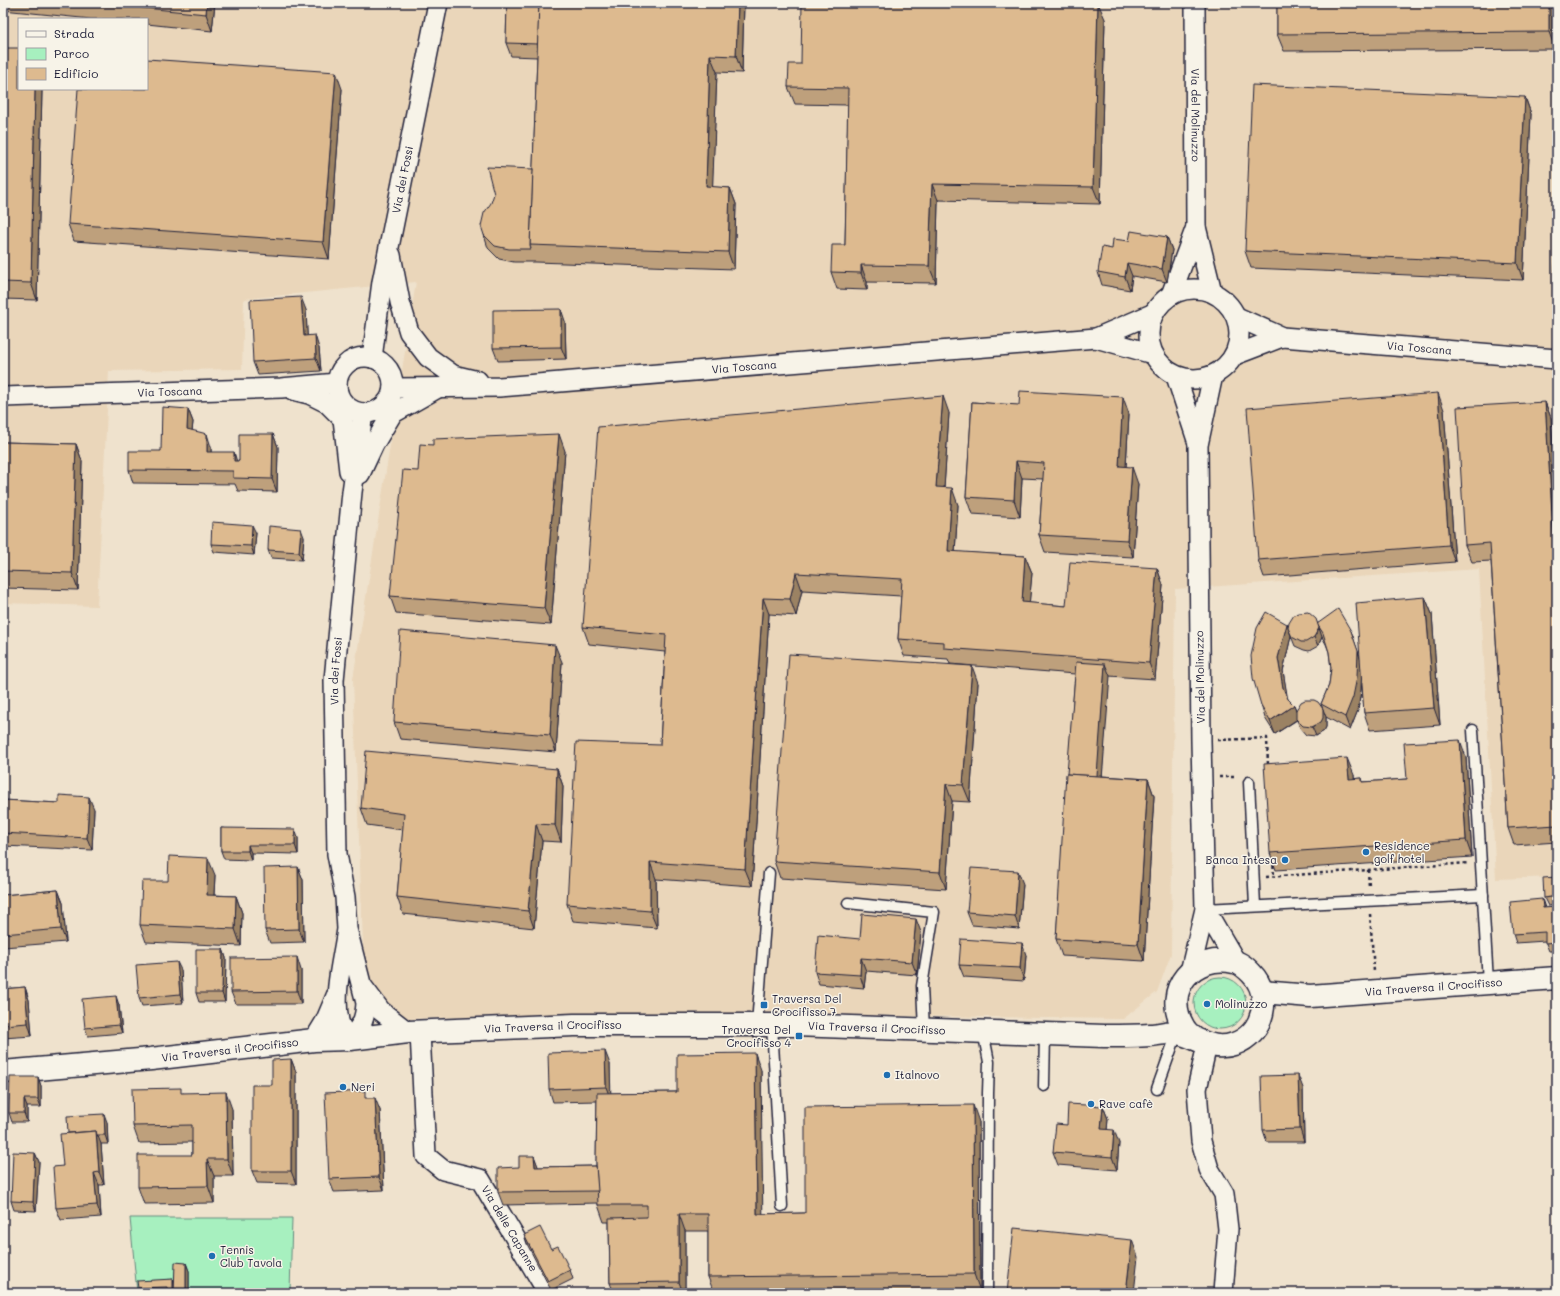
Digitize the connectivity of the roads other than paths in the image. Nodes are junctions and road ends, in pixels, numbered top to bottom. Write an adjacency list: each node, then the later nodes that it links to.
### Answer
1 (438, 3): 4 (street, Via dei Fossi)
2 (1195, 3): 3 (street, Via del Molinuzzo)
3 (1196, 227): 5 (street, Via del Molinuzzo); 6 (street, Via del Molinuzzo)
4 (390, 247): 13 (street, Via dei Fossi); 18 (street)
5 (1212, 292): 6 (street); 8 (street)
6 (1171, 295): 7 (street)
7 (1154, 314): 10 (street, Via Toscana); 11 (street)
8 (1237, 317): 9 (street, Via Toscana); 12 (street)
9 (1282, 337): 12 (street, Via Toscana); 14 (street, Via Toscana)
10 (1096, 338): 11 (street, Via Toscana); 18 (street, Via Toscana)
11 (1153, 354): 15 (street)
12 (1235, 355): 16 (street)
13 (372, 358): 17 (street); 20 (street)
14 (1557, 359)
15 (1176, 376): 16 (street); 24 (street, Via del Molinuzzo)
16 (1213, 376): 24 (street, Via del Molinuzzo)
17 (337, 383): 19 (street, Via Toscana); 23 (street)
18 (499, 387): 21 (street, Via Toscana)
19 (281, 388): 22 (street, Via Toscana); 25 (street)
20 (393, 388): 21 (street, Via Toscana); 23 (street)
21 (437, 388): 25 (street)
22 (3, 398)
23 (363, 413): 25 (street, Via dei Fossi)
24 (1198, 445): 32 (street, Via del Molinuzzo)
25 (352, 492): 33 (street, Via dei Fossi)
26 (1473, 730): 29 (lane)
27 (1249, 782): 31 (lane)
28 (769, 872): 43 (lane)
29 (1483, 894): 31 (lane); 37 (lane)
30 (848, 903): 44 (lane)
31 (1255, 906): 32 (lane)
32 (1205, 909): 34 (street, Via del Molinuzzo); 35 (street, Via del Molinuzzo)
33 (347, 929): 38 (street, Via dei Fossi); 40 (street, Via dei Fossi)
34 (1236, 962): 35 (street, Via Traversa il Crocifisso); 39 (street, Via Traversa il Crocifisso)
35 (1190, 972): 47 (street, Via Traversa il Crocifisso)
36 (1557, 978): 37 (street, Via Traversa il Crocifisso)
37 (1488, 982): 41 (street, Via Traversa il Crocifisso)
38 (363, 987): 46 (street, Via dei Fossi); 49 (street, Via dei Fossi)
39 (1263, 992): 41 (street, Via Traversa il Crocifisso); 42 (street, Via Traversa il Crocifisso)
40 (337, 995): 49 (street, Via dei Fossi); 50 (street, Via dei Fossi)
41 (1310, 996): 42 (street, Via Traversa il Crocifisso)
42 (1261, 1020): 47 (street, Via Traversa il Crocifisso)
43 (764, 1024): 44 (street, Via Traversa il Crocifisso); 46 (street, Via Traversa il Crocifisso); 54 (lane)
44 (924, 1030): 45 (street, Via Traversa il Crocifisso)
45 (983, 1031): 48 (street, Via Traversa il Crocifisso); 56 (lane)
46 (414, 1032): 49 (street, Via Traversa il Crocifisso); 55 (street, Via delle Capanne)
47 (1188, 1032): 48 (street, Via Traversa il Crocifisso); 53 (lane); 57 (street)
48 (1045, 1034): 52 (lane)
49 (350, 1039): 50 (street, Via Traversa il Crocifisso)
50 (314, 1040): 51 (street, Via Traversa il Crocifisso)
51 (3, 1072)
52 (1044, 1086)
53 (1158, 1089)
54 (782, 1206)
55 (548, 1293)
56 (987, 1293)
57 (1223, 1293)

